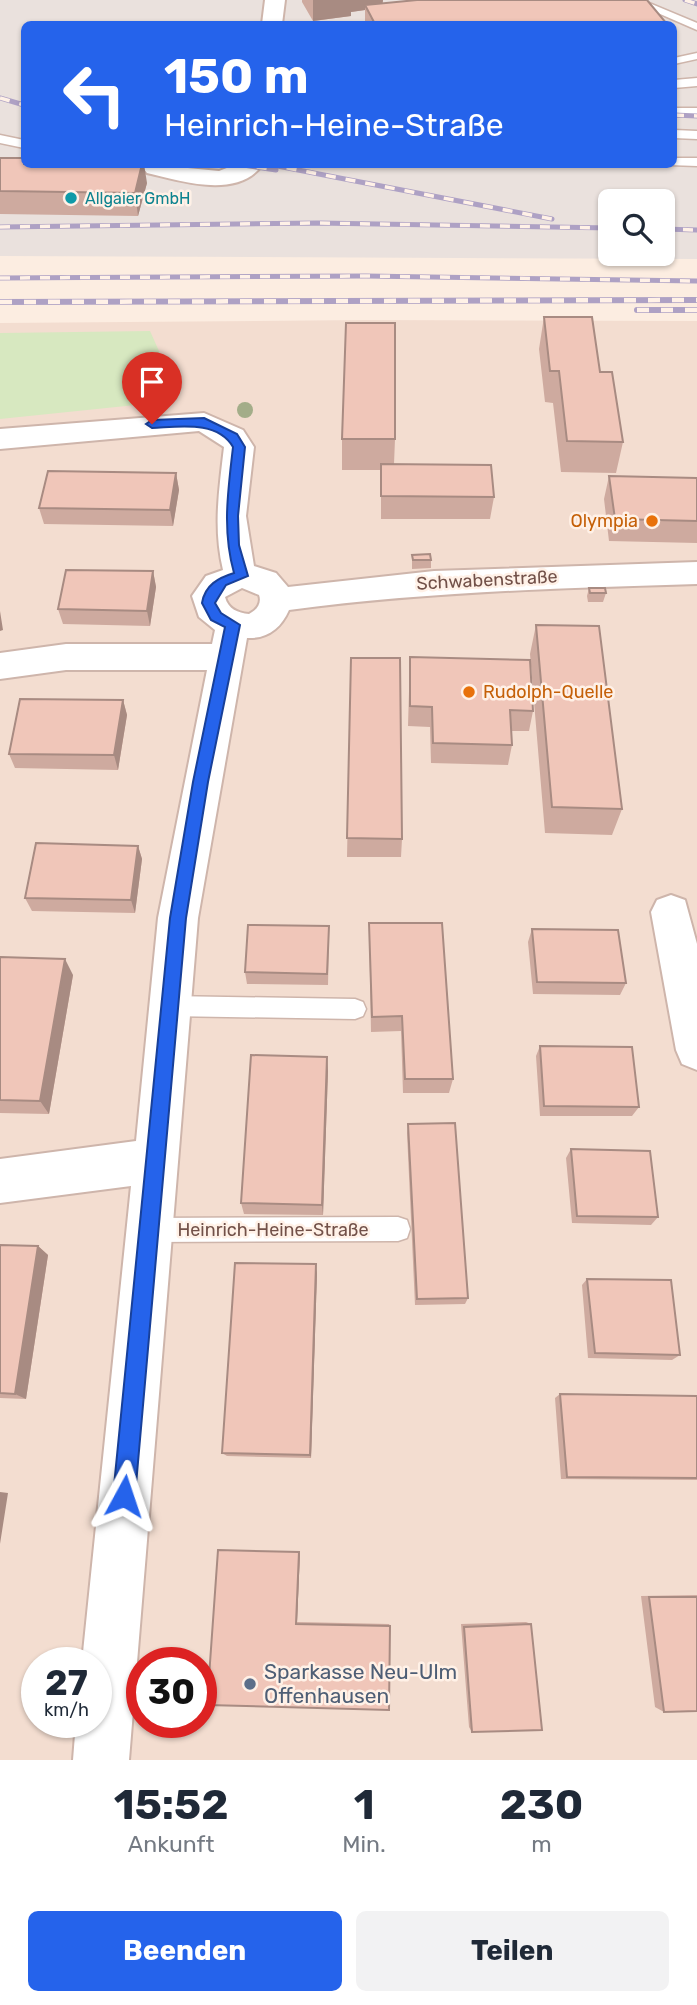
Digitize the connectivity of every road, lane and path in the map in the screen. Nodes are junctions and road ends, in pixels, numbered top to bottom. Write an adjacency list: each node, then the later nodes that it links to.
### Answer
1 (275, 0): 3 (street)
2 (633, 0): 4 (lane)
3 (272, 21)
4 (697, 27)
5 (697, 56): 6 (lane)
6 (677, 60)
7 (697, 82): 8 (lane)
8 (677, 85)
9 (677, 112): 10 (lane)
10 (697, 112)
11 (677, 134): 12 (lane)
12 (697, 135)
13 (0, 139): 14 (lane)
14 (21, 143)
15 (677, 162): 16 (lane)
16 (697, 162)
17 (157, 168): 18 (street)
18 (248, 168)
19 (0, 439): 21 (street)
20 (697, 573): 22 (street, Schwabenstraße)
21 (241, 576): 22 (street); 23 (street)
22 (277, 600): 23 (street)
23 (230, 641): 24 (street); 26 (street)
24 (0, 666)
25 (671, 912): 28 (street)
26 (169, 1006): 27 (lane); 29 (street)
27 (355, 1009)
28 (697, 1050)
29 (154, 1161): 30 (street); 32 (street)
30 (0, 1181)
31 (398, 1229): 32 (lane, Heinrich-Heine-Straße)
32 (148, 1230): 33 (street)
33 (101, 1760)

